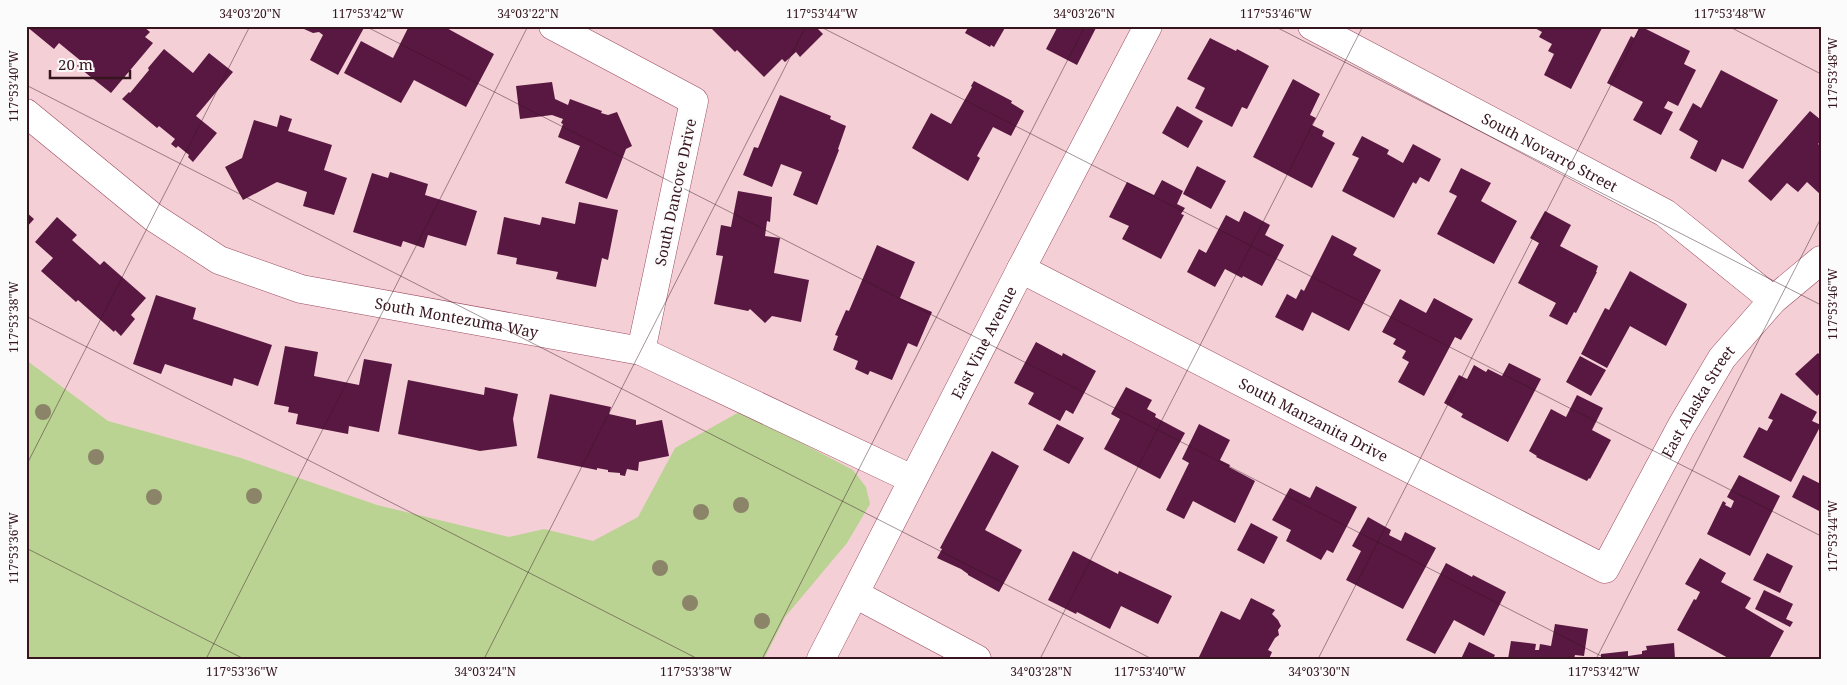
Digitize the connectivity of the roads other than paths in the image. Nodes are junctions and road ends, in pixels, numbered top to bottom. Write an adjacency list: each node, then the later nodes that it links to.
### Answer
1 (553, 26): 8 (street, South Dancove Drive)
2 (1148, 26): 6 (street, East Vine Avenue)
3 (1312, 26): 7 (street, South Novarro Street)
4 (26, 113): 8 (street, South Montezuma Way)
5 (1821, 260): 7 (street, East Alaska Street)
6 (1021, 269): 9 (street, East Vine Avenue); 10 (street, South Manzanita Drive)
7 (1773, 300): 10 (street, East Alaska Street)
8 (641, 351): 9 (street, South Montezuma Way)
9 (912, 479): 11 (street, East Vine Avenue)
10 (1605, 569)
11 (855, 594): 12 (street, East Vine Avenue); 13 (street)
12 (821, 659)
13 (977, 659)

